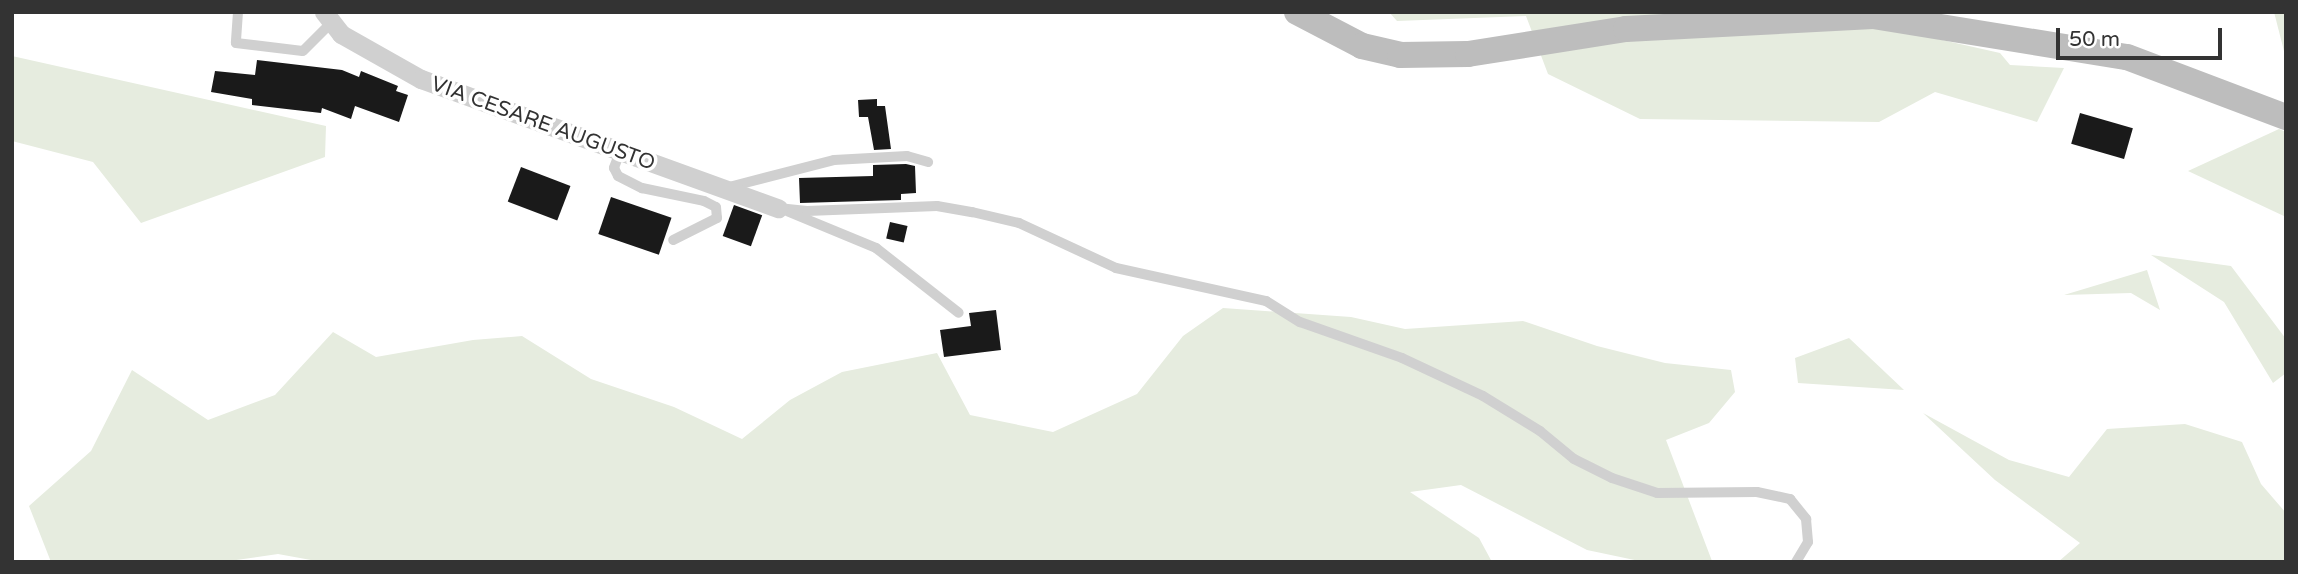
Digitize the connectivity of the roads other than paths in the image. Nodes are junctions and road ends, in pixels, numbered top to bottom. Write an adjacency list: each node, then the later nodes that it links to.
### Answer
1 (238, 12): 3 (lane)
2 (1297, 12): 4 (street)
3 (328, 17): 5 (street, VIA CESARE AUGUSTO)
4 (2286, 117)
5 (620, 152): 7 (street, VIA CESARE AUGUSTO); 9 (lane)
6 (928, 162): 7 (lane)
7 (725, 188): 8 (street, VIA CESARE AUGUSTO)
8 (778, 208): 10 (lane); 11 (lane)
9 (673, 240)
10 (959, 313)
11 (1796, 562)

